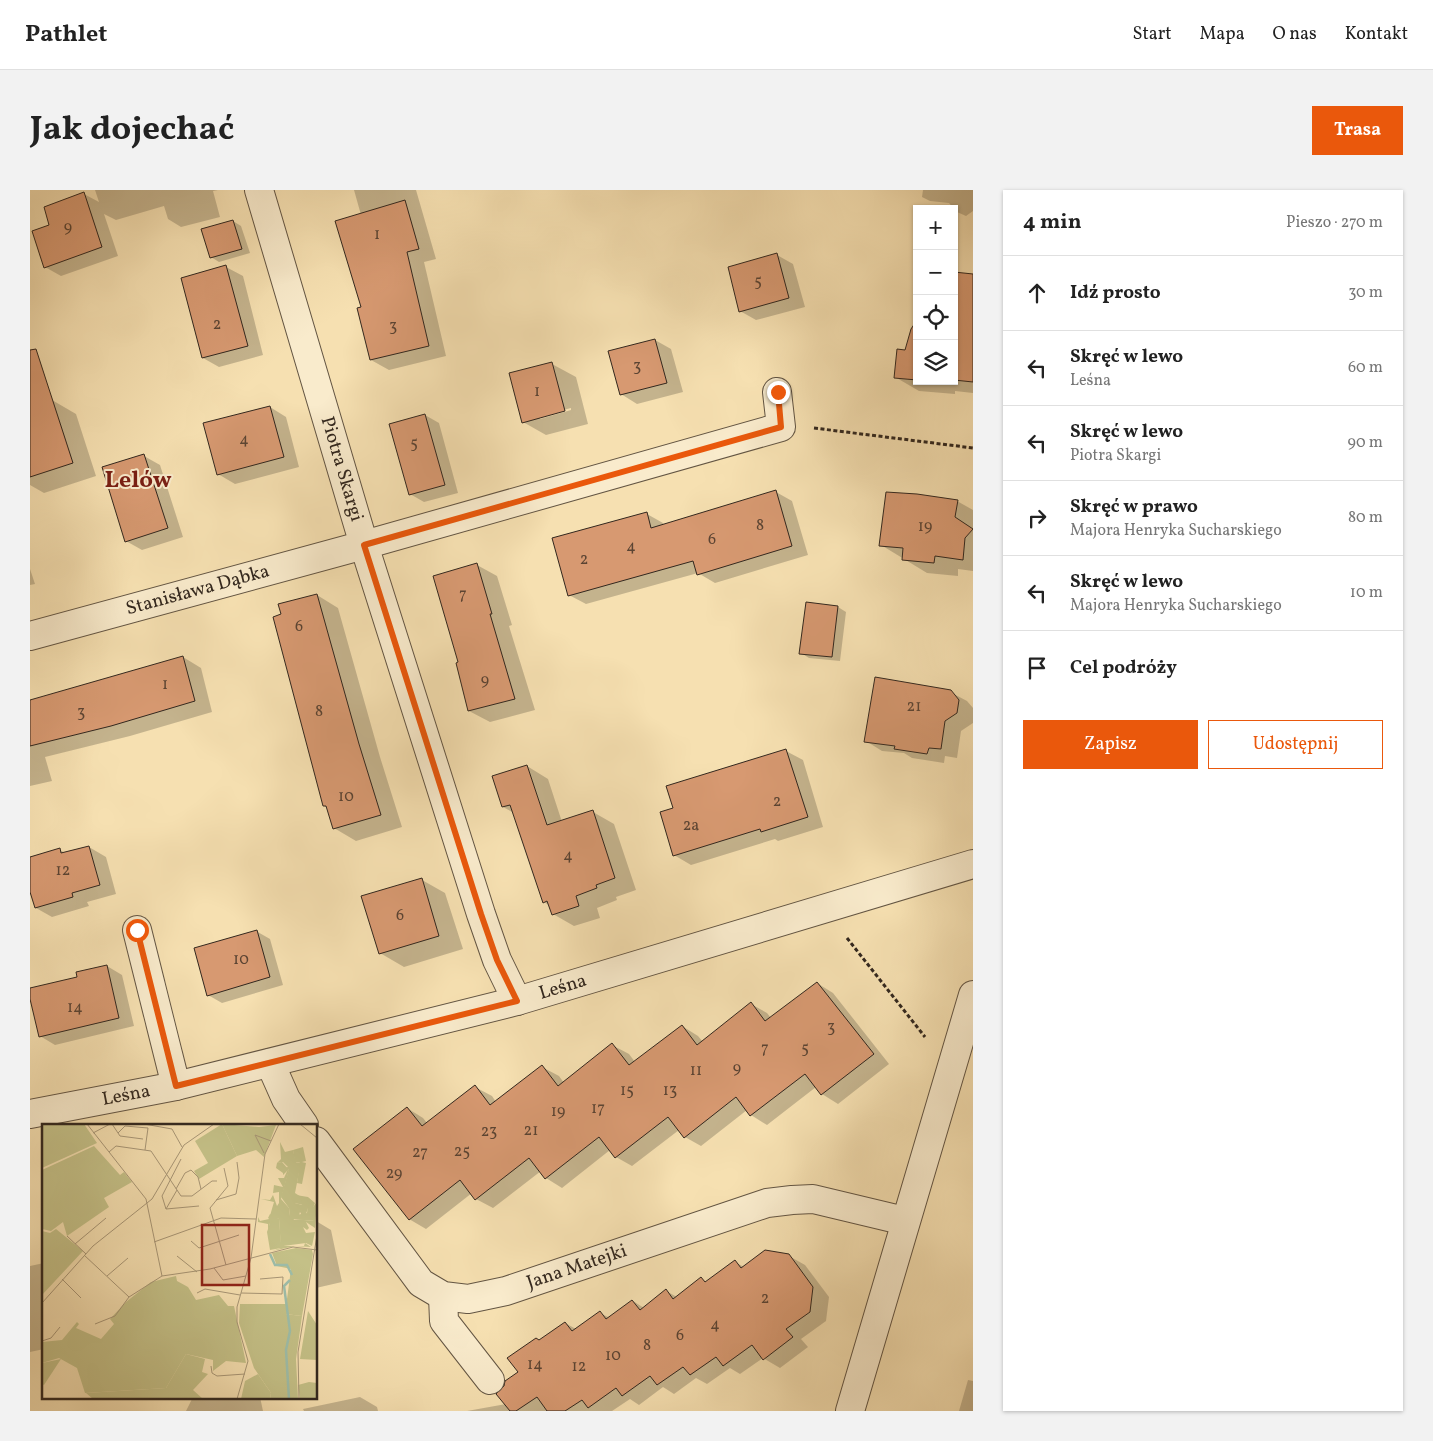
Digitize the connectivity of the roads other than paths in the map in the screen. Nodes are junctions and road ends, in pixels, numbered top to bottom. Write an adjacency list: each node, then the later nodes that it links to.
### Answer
1 (258, 190): 3 (street, Piotra Skargi)
2 (778, 392): 3 (street, Stanisława Dąbka)
3 (364, 545): 4 (street, Stanisława Dąbka); 8 (street, Piotra Skargi)
4 (30, 636)
5 (973, 864): 8 (street, Leśna)
6 (137, 930): 10 (street)
7 (973, 995): 14 (street)
8 (517, 1001): 9 (street, Leśna)
9 (270, 1063): 10 (street, Leśna); 12 (street)
10 (176, 1086): 11 (street, Leśna)
11 (30, 1114)
12 (303, 1124)
13 (318, 1144): 15 (street, Jana Matejki)
14 (905, 1221): 15 (street, Jana Matejki); 17 (street)
15 (443, 1296): 16 (street)
16 (490, 1380)
17 (850, 1411)

